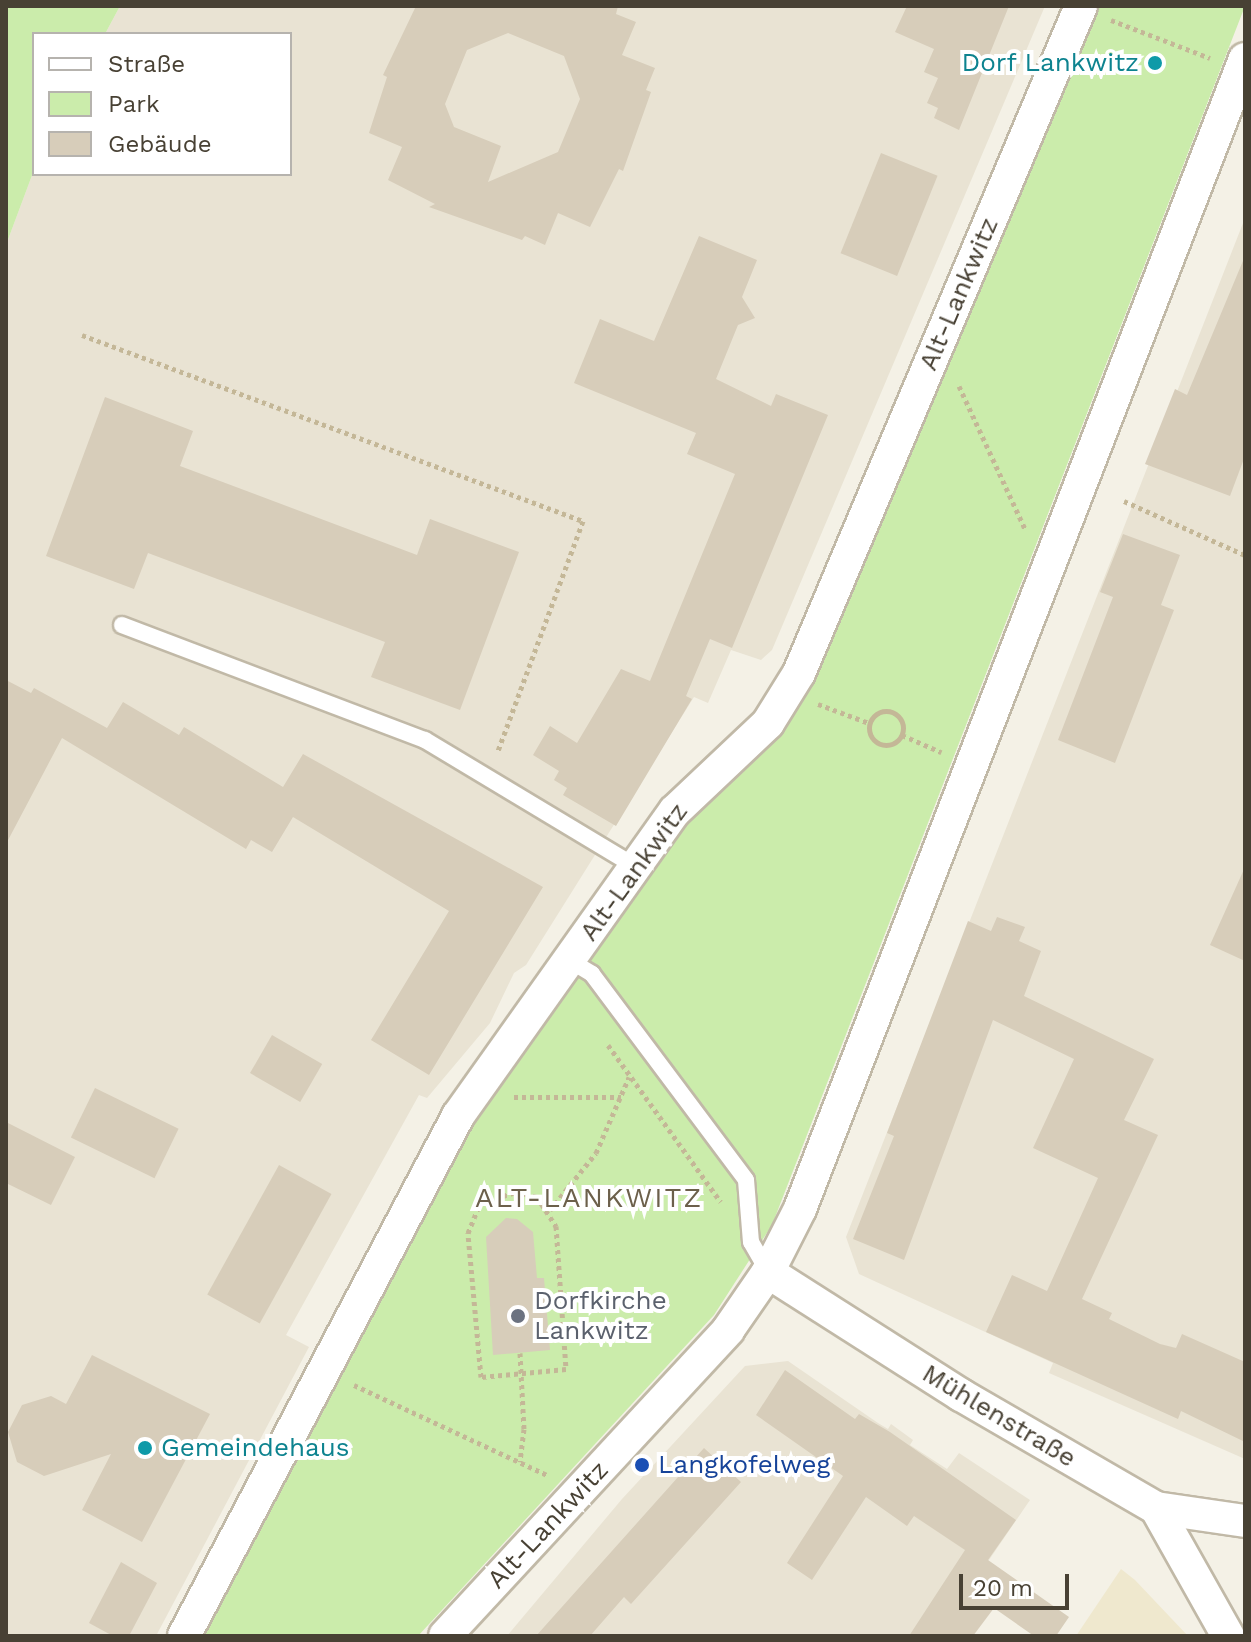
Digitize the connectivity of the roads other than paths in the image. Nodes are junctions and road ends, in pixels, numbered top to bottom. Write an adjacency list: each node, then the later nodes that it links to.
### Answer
1 (1092, 12): 4 (street, Alt-Lankwitz)
2 (1245, 59): 6 (street, Alt-Lankwitz)
3 (122, 625): 4 (lane)
4 (636, 867): 5 (street, Alt-Lankwitz)
5 (569, 960): 6 (lane); 9 (street, Alt-Lankwitz)
6 (768, 1272): 7 (street, Mühlenstraße); 10 (street, Alt-Lankwitz)
7 (1156, 1508): 8 (street, Mühlenstraße); 11 (street)
8 (1245, 1521)
9 (184, 1636)
10 (445, 1636)
11 (1228, 1636)

